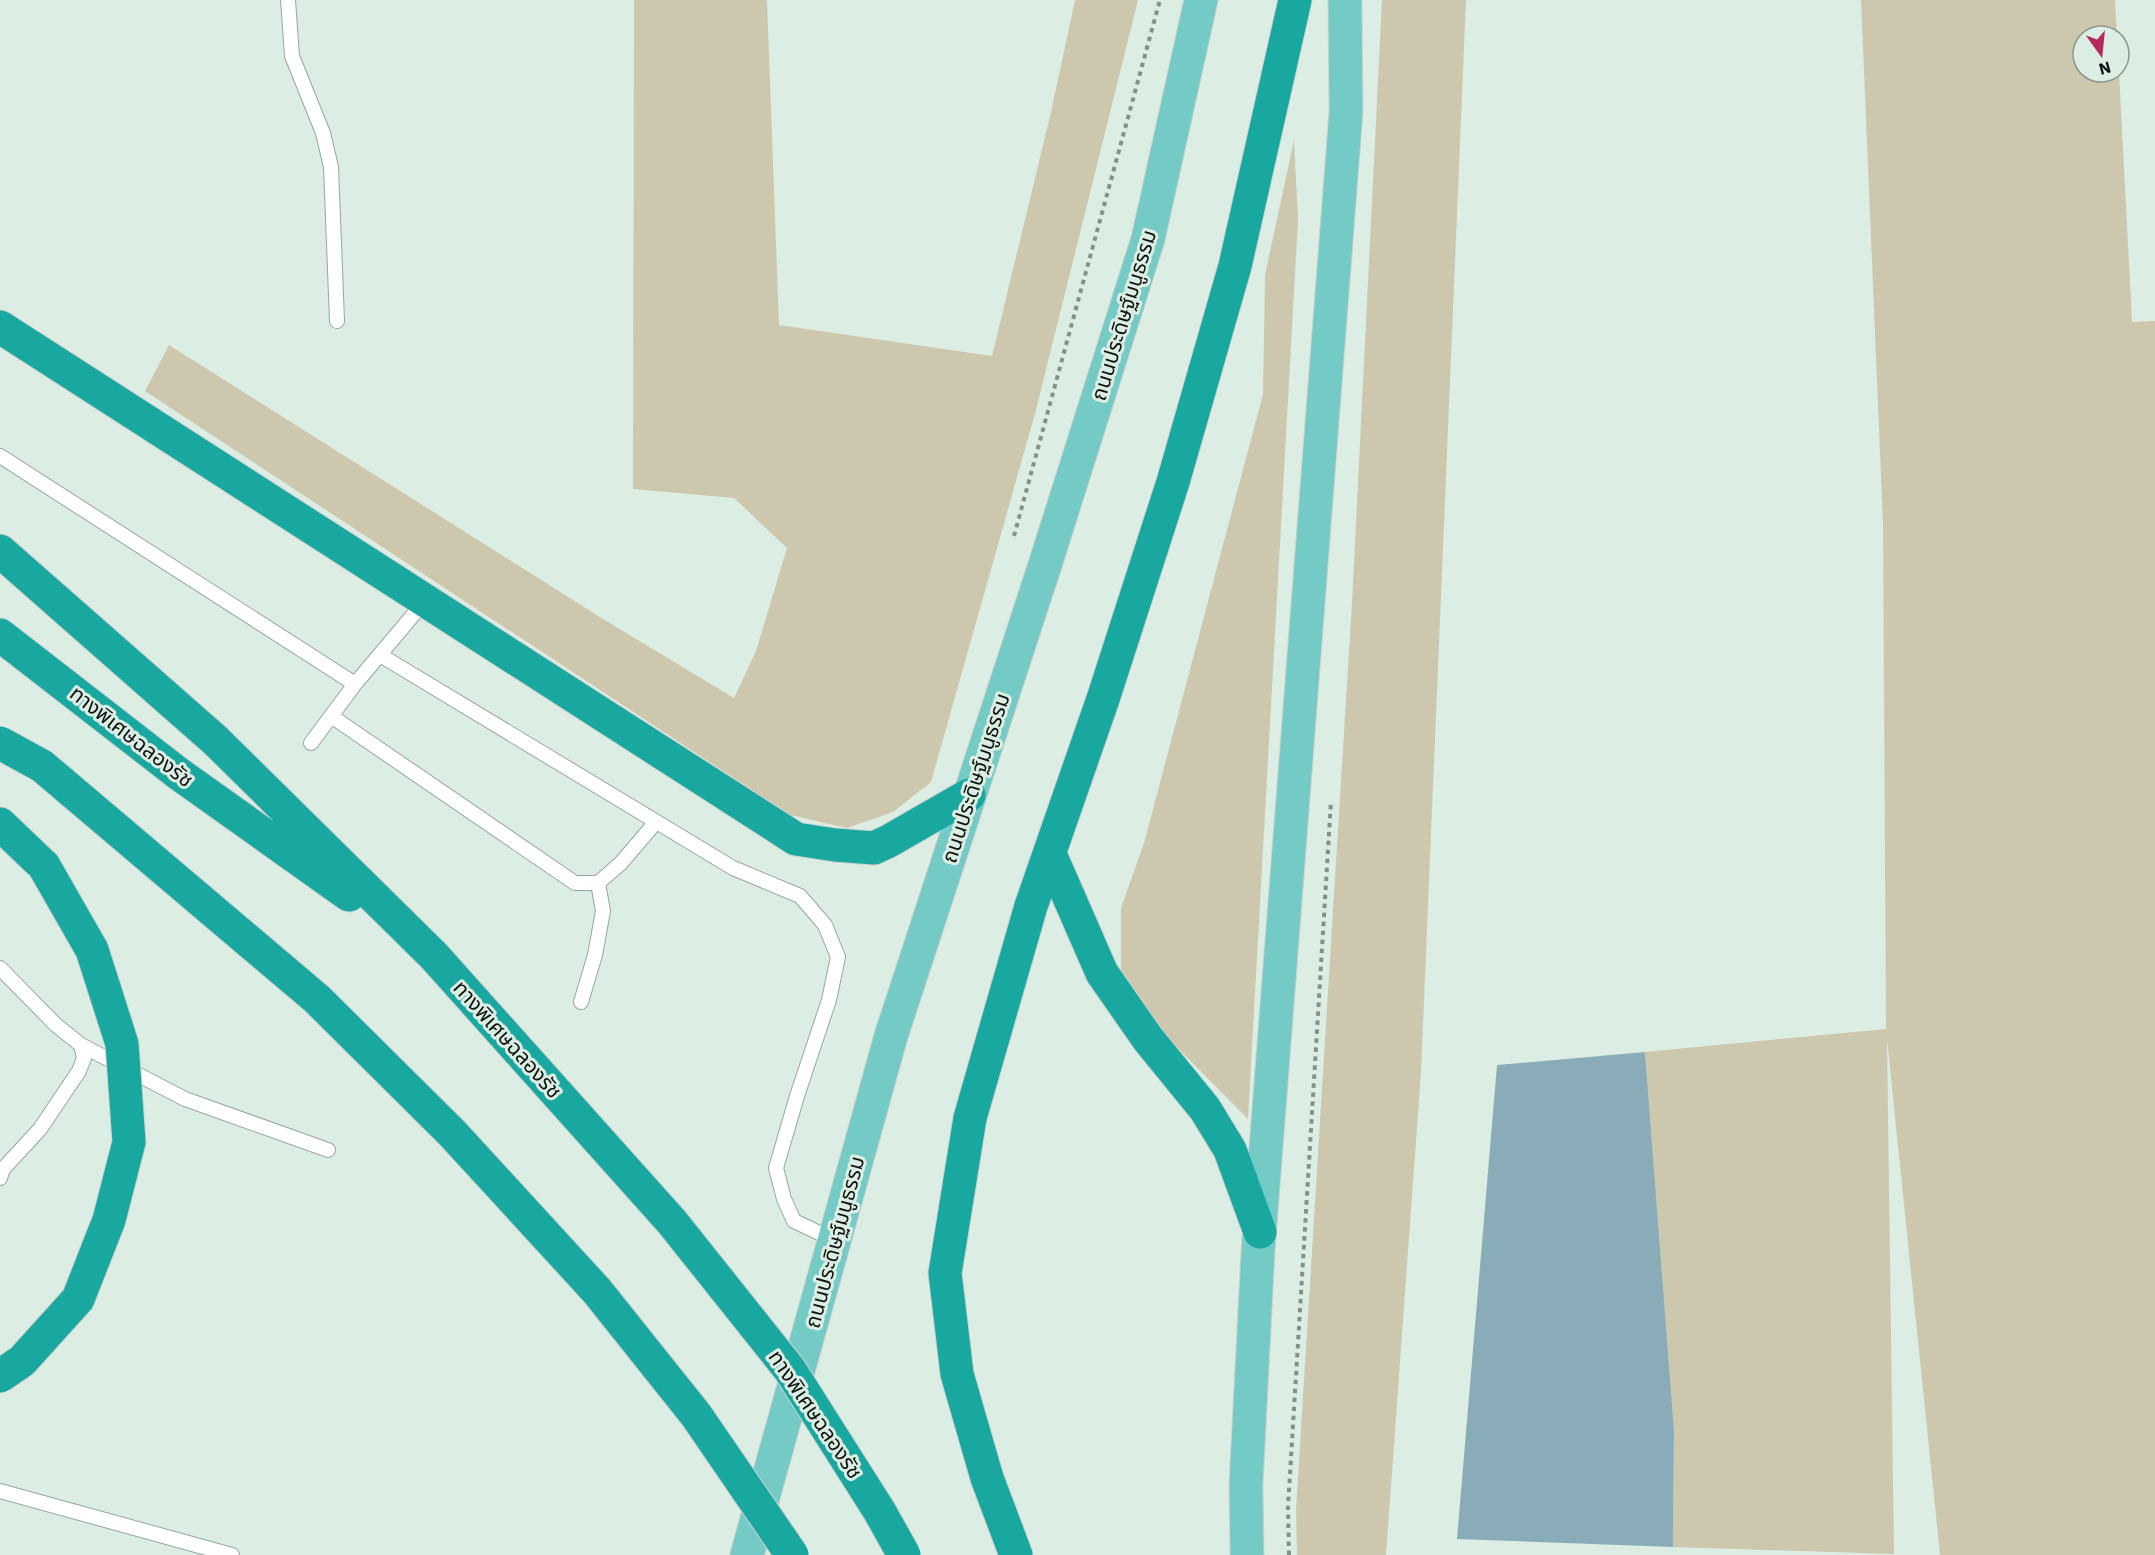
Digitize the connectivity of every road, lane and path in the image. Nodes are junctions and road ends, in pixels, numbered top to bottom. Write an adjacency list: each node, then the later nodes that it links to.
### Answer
1 (288, 0): 5 (lane)
2 (1201, 0): 16 (main road, ถนนประดิษฐ์มนูธรรม)
3 (1295, 0): 19 (highway)
4 (1346, 0): 27 (main road)
5 (337, 321)
6 (0, 327): 9 (highway)
7 (0, 456): 12 (lane)
8 (0, 551): 21 (highway)
9 (426, 601): 11 (lane); 16 (highway)
10 (0, 635): 21 (highway, ทางพิเศษฉลองรัช)
11 (380, 655): 12 (lane); 17 (lane)
12 (355, 684): 13 (lane)
13 (331, 716): 14 (lane); 20 (lane)
14 (311, 742)
15 (0, 743): 33 (highway, bridge)
16 (969, 795): 28 (main road, ถนนประดิษฐ์มนูธรรม)
17 (656, 822): 20 (lane); 28 (lane)
18 (0, 824): 29 (highway, bridge)
19 (1050, 854): 27 (highway); 35 (highway)
20 (598, 883): 23 (lane)
21 (434, 956): 34 (highway, ทางพิเศษฉลองรัช, bridge)
22 (0, 968): 24 (lane)
23 (581, 1002)
24 (81, 1045): 25 (lane); 26 (lane)
25 (328, 1150)
26 (0, 1178)
27 (1260, 1232): 36 (main road)
28 (834, 1240): 32 (main road, ถนนประดิษฐ์มนูธรรม)
29 (0, 1376)
30 (0, 1491): 31 (lane)
31 (232, 1555)
32 (747, 1555)
33 (792, 1555)
34 (904, 1555)
35 (1016, 1555)
36 (1247, 1555)

